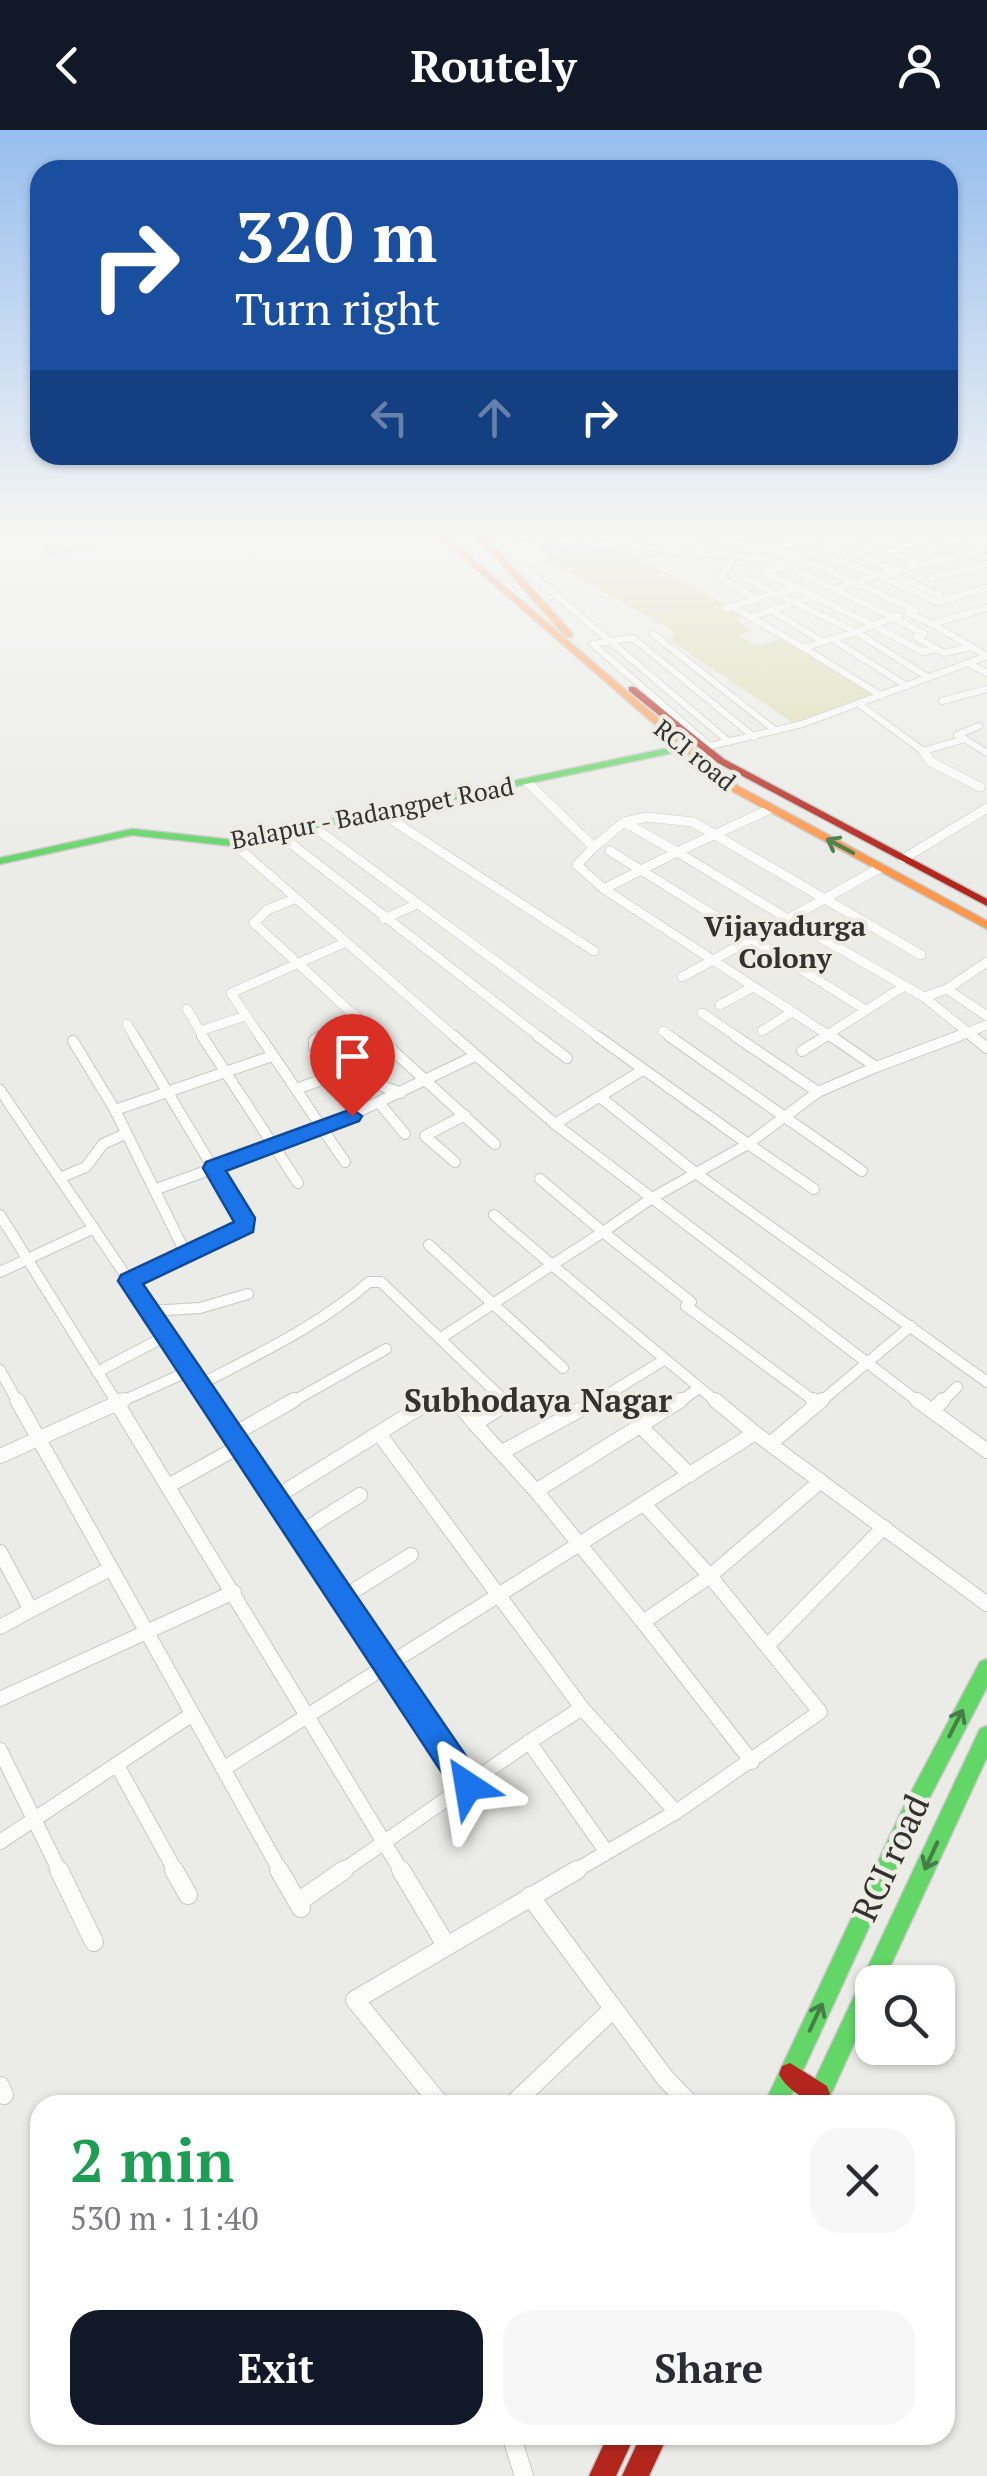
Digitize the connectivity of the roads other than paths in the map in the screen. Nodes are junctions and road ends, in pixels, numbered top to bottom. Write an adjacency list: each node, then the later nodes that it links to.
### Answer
1 (564, 643): 34 (main road, RCI road)
2 (580, 643): 33 (main road)
3 (600, 643): 33 (street)
4 (614, 643): 17 (street)
5 (639, 643): 14 (street)
6 (665, 643): 29 (street)
7 (796, 643): 16 (street)
8 (819, 643): 16 (street)
9 (831, 643): 23 (street)
10 (874, 643): 22 (street)
11 (908, 643): 18 (street)
12 (927, 643): 18 (street)
13 (965, 643): 15 (street)
14 (644, 647): 17 (street); 30 (street)
15 (971, 647): 18 (street); 19 (street)
16 (804, 648): 25 (street)
17 (622, 650): 32 (street)
18 (940, 651): 20 (street)
19 (987, 656): 20 (street)
20 (966, 664): 21 (street); 22 (street)
21 (987, 673)
22 (929, 678): 23 (street)
23 (907, 686): 25 (street)
24 (987, 689): 26 (street)
25 (882, 696): 27 (street)
26 (942, 701)
27 (859, 704): 29 (street); 35 (street)
28 (984, 726): 31 (street)
29 (776, 732): 30 (street)
30 (754, 737): 32 (street)
31 (965, 739): 35 (street); 36 (street)
32 (729, 742): 33 (street)
33 (706, 747): 42 (main road)
34 (683, 748): 37 (main road, Balapur - Badangpet Road); 40 (main road, RCI road)
35 (923, 751): 38 (street)
36 (987, 753)
37 (527, 782): 41 (main road, Balapur - Badangpet Road); 49 (street)
38 (985, 788)
39 (987, 808): 52 (street)
40 (770, 809): 44 (main road, RCI road); 47 (street)
41 (381, 812): 45 (main road, Balapur - Badangpet Road); 66 (street)
42 (816, 812): 44 (main road); 52 (main road)
43 (624, 822): 47 (street); 49 (street); 51 (street)
44 (796, 822): 54 (main road, RCI road, one-way to 44)
45 (314, 827): 46 (main road, Balapur - Badangpet Road); 60 (street)
46 (280, 834): 48 (main road, Balapur - Badangpet Road); 62 (street)
47 (714, 834): 51 (street); 58 (street)
48 (233, 843): 53 (main road, Balapur - Badangpet Road); 57 (street)
49 (594, 847): 56 (street)
50 (610, 851): 55 (street)
51 (677, 852): 55 (street); 61 (street)
52 (903, 858): 59 (main road)
53 (0, 860)
54 (880, 868): 58 (street); 63 (main road, RCI road)
55 (641, 870): 56 (street); 64 (street)
56 (604, 889): 68 (street)
57 (294, 899): 65 (street); 70 (street)
58 (823, 899): 61 (street); 67 (street)
59 (987, 903)
60 (415, 905): 62 (street); 98 (street)
61 (788, 918): 64 (street); 73 (street)
62 (384, 919): 96 (street)
63 (987, 926)
64 (750, 939): 68 (street); 78 (street)
65 (344, 943): 70 (street); 95 (street)
66 (594, 951)
67 (921, 955)
68 (713, 961): 71 (street); 72 (street)
69 (987, 962): 74 (street)
70 (299, 963): 81 (street); 82 (street)
71 (682, 977)
72 (753, 987): 76 (street); 80 (street)
73 (903, 988): 75 (street); 78 (street)
74 (947, 988): 75 (street); 83 (street)
75 (924, 997): 89 (street)
76 (720, 1005)
77 (187, 1009): 86 (street)
78 (866, 1010): 90 (street)
79 (702, 1012): 106 (street)
80 (792, 1012): 88 (street); 90 (street)
81 (355, 1014): 99 (street); 101 (street)
82 (245, 1016): 86 (street); 94 (street)
83 (987, 1016)
84 (127, 1024): 104 (street)
85 (987, 1025): 89 (street)
86 (200, 1031): 100 (street)
87 (663, 1031): 111 (street)
88 (762, 1031)
89 (966, 1032): 92 (street); 97 (street)
90 (828, 1035): 93 (street); 97 (street)
91 (73, 1041): 109 (street)
92 (987, 1048)
93 (802, 1051)
94 (272, 1056): 100 (street); 102 (street)
95 (476, 1056): 101 (street); 112 (street)
96 (567, 1058)
97 (876, 1067): 106 (street)
98 (644, 1070): 107 (street); 117 (street)
99 (344, 1072): 102 (street); 105 (street)
100 (224, 1073): 104 (street); 118 (street)
101 (425, 1080): 105 (street); 110 (street)
102 (296, 1089): 113 (street)
103 (0, 1090): 124 (street)
104 (170, 1092): 109 (street); 121 (street)
105 (401, 1092): 108 (street)
106 (818, 1092): 111 (street)
107 (600, 1097): 112 (street); 123 (street)
108 (380, 1104): 113 (street); 115 (street)
109 (115, 1110): 114 (street)
110 (465, 1115): 116 (street); 120 (street)
111 (786, 1118): 117 (street); 122 (street)
112 (555, 1124): 129 (street)
113 (324, 1128): 118 (street); 119 (street)
114 (125, 1134): 124 (street); 128 (street)
115 (404, 1134)
116 (495, 1144)
117 (748, 1144): 123 (street); 127 (street)
118 (274, 1147): 121 (street); 126 (street)
119 (345, 1162)
120 (454, 1162)
121 (214, 1168): 128 (street); 135 (street)
122 (862, 1171)
123 (697, 1174): 129 (street); 143 (street)
124 (62, 1177): 132 (street)
125 (540, 1179): 133 (street)
126 (298, 1182)
127 (814, 1189)
128 (154, 1190): 135 (street)
129 (652, 1198): 133 (street); 148 (street)
130 (0, 1215): 136 (street)
131 (494, 1215): 137 (street)
132 (94, 1228): 136 (street); 139 (street)
133 (603, 1232): 137 (street); 157 (street)
134 (429, 1245): 141 (street)
135 (186, 1254): 139 (street)
136 (27, 1260): 138 (street); 152 (street)
137 (552, 1266): 141 (street); 147 (street)
138 (0, 1272)
139 (129, 1281): 142 (street)
140 (248, 1294): 142 (street)
141 (496, 1304): 145 (street); 149 (street)
142 (149, 1311): 144 (street)
143 (911, 1326): 148 (street); 153 (street)
144 (166, 1336): 151 (street); 152 (street)
145 (442, 1338): 154 (street); 160 (street)
146 (386, 1348): 165 (street)
147 (664, 1360): 156 (street); 168 (street)
148 (865, 1363): 157 (street); 159 (street)
149 (562, 1368)
150 (0, 1370): 164 (street)
151 (189, 1371): 154 (street); 158 (street)
152 (96, 1372): 158 (street)
153 (987, 1382)
154 (199, 1384): 165 (street)
155 (957, 1387): 159 (street)
156 (699, 1388): 161 (street); 162 (street)
157 (817, 1402): 166 (street)
158 (118, 1406): 164 (street); 172 (street)
159 (932, 1411): 167 (street)
160 (476, 1424): 163 (street); 168 (street)
161 (642, 1428): 170 (street); 173 (street)
162 (756, 1432): 166 (street); 170 (street)
163 (380, 1434): 175 (street); 185 (street)
164 (38, 1437): 169 (street); 182 (street)
165 (238, 1440): 172 (street); 175 (street)
166 (770, 1444): 171 (street)
167 (987, 1451)
168 (502, 1452): 173 (street)
169 (0, 1456)
170 (690, 1475): 176 (street)
171 (821, 1481): 177 (street); 183 (street)
172 (168, 1486): 184 (street)
173 (536, 1491): 179 (street)
174 (360, 1496): 178 (street)
175 (276, 1498): 178 (street)
176 (644, 1504): 179 (street); 183 (street)
177 (884, 1527): 187 (street); 192 (street)
178 (300, 1532): 186 (street)
179 (581, 1543): 185 (street); 189 (street)
180 (0, 1552): 188 (street)
181 (411, 1555): 186 (street)
182 (110, 1569): 188 (street); 191 (street)
183 (710, 1576): 189 (street); 192 (street)
184 (234, 1592): 191 (street); 197 (street)
185 (501, 1593): 193 (street); 196 (street)
186 (344, 1596): 193 (street)
187 (987, 1604)
188 (31, 1610): 190 (street)
189 (643, 1622): 202 (street)
190 (0, 1627)
191 (144, 1634): 195 (street); 198 (street)
192 (768, 1646): 202 (street)
193 (387, 1662): 197 (street); 205 (street)
194 (987, 1668): 216 (main road, RCI road, one-way to 194)
195 (0, 1698)
196 (582, 1708): 200 (street); 206 (street)
197 (308, 1712): 204 (street); 209 (street)
198 (192, 1715): 203 (street); 204 (street)
199 (987, 1736): 222 (main road, RCI road, one-way to 222)
200 (529, 1742): 205 (street); 210 (street)
201 (0, 1750): 207 (street)
202 (752, 1762): 206 (street)
203 (117, 1764): 207 (street); 211 (street)
204 (222, 1769): 209 (street)
205 (468, 1786): 209 (street)
206 (676, 1812): 210 (street)
207 (32, 1822): 208 (street); 213 (street)
208 (0, 1842)
209 (386, 1842): 214 (street)
210 (606, 1851): 212 (street)
211 (188, 1896)
212 (530, 1896): 214 (street); 215 (street)
213 (94, 1942)
214 (446, 1946): 217 (street)
215 (613, 2009): 218 (street); 219 (street)
216 (790, 2074): 220 (main road, RCI road); 221 (main road)
217 (432, 2095)
218 (523, 2095)
219 (681, 2095)
220 (780, 2095)
221 (813, 2095)
222 (819, 2095)
223 (514, 2445): 226 (street)
224 (617, 2445): 227 (main road)
225 (650, 2445): 228 (main road)
226 (524, 2476)
227 (602, 2476)
228 (635, 2476)

